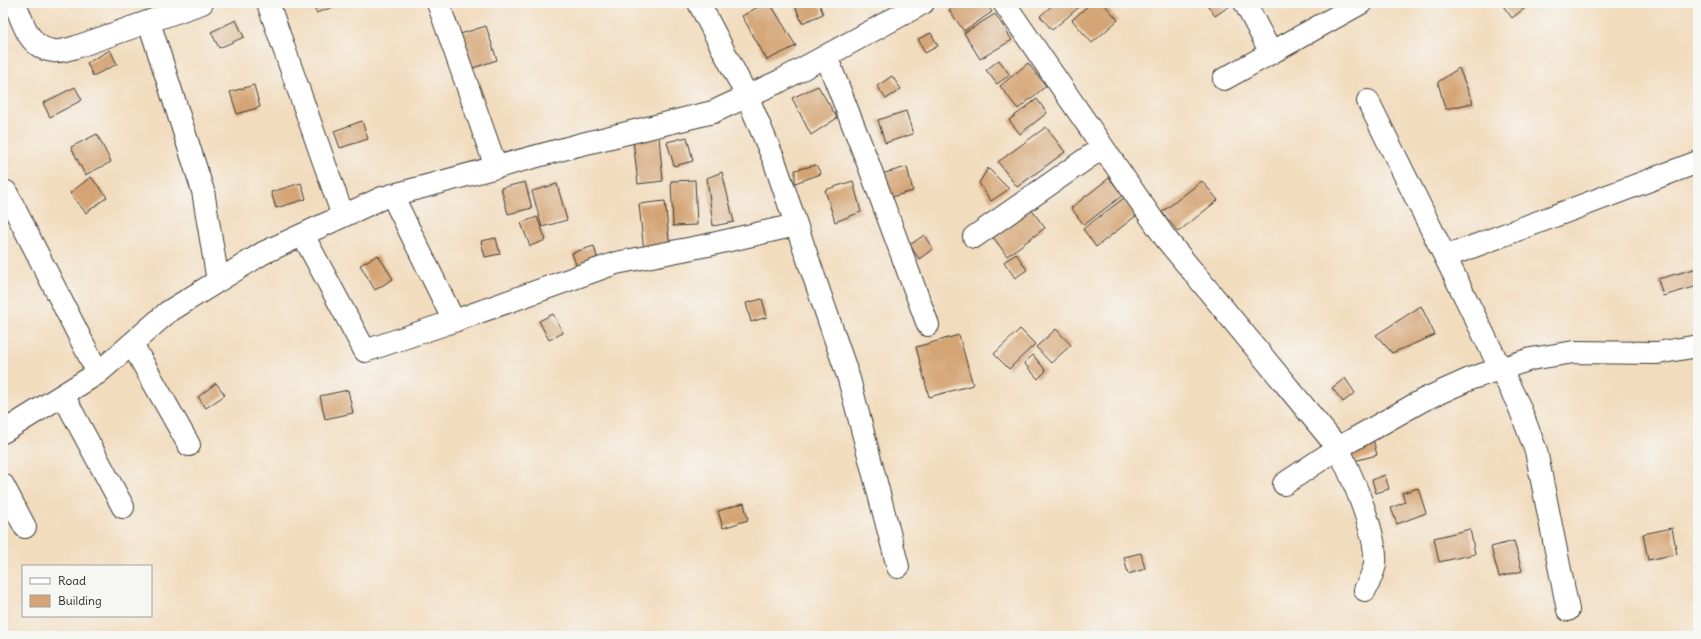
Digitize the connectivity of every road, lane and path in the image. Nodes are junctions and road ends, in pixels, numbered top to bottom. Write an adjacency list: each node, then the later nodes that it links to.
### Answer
1 (15, 3): 10 (street)
2 (202, 3): 10 (street)
3 (268, 3): 21 (street)
4 (438, 3): 18 (street)
5 (699, 3): 14 (street)
6 (923, 3): 12 (street)
7 (1004, 3): 16 (street)
8 (1246, 3): 11 (street)
9 (1361, 3): 11 (street)
10 (149, 22): 26 (street)
11 (1271, 53): 13 (street)
12 (826, 56): 14 (street); 28 (street)
13 (1224, 79)
14 (747, 96): 18 (street); 22 (street)
15 (1368, 101): 25 (street)
16 (1103, 147): 24 (street); 36 (street)
17 (1698, 162): 25 (street)
18 (496, 167): 20 (street)
19 (6, 192): 32 (street)
20 (392, 195): 21 (street); 27 (street)
21 (343, 216): 23 (street)
22 (796, 225): 27 (street); 41 (street)
23 (303, 235): 26 (street); 27 (street)
24 (974, 238)
25 (1445, 257): 31 (street)
26 (218, 281): 29 (street)
27 (454, 321)
28 (928, 325)
29 (132, 344): 32 (street); 35 (street)
30 (1698, 346): 31 (street)
31 (1501, 368): 36 (street); 43 (street)
32 (98, 373): 33 (street)
33 (63, 395): 34 (street); 39 (street)
34 (5, 424)
35 (189, 445)
36 (1338, 448): 37 (street); 42 (street)
37 (1284, 484)
38 (3, 485): 40 (street)
39 (123, 506)
40 (25, 527)
41 (898, 567)
42 (1366, 590)
43 (1568, 610)

